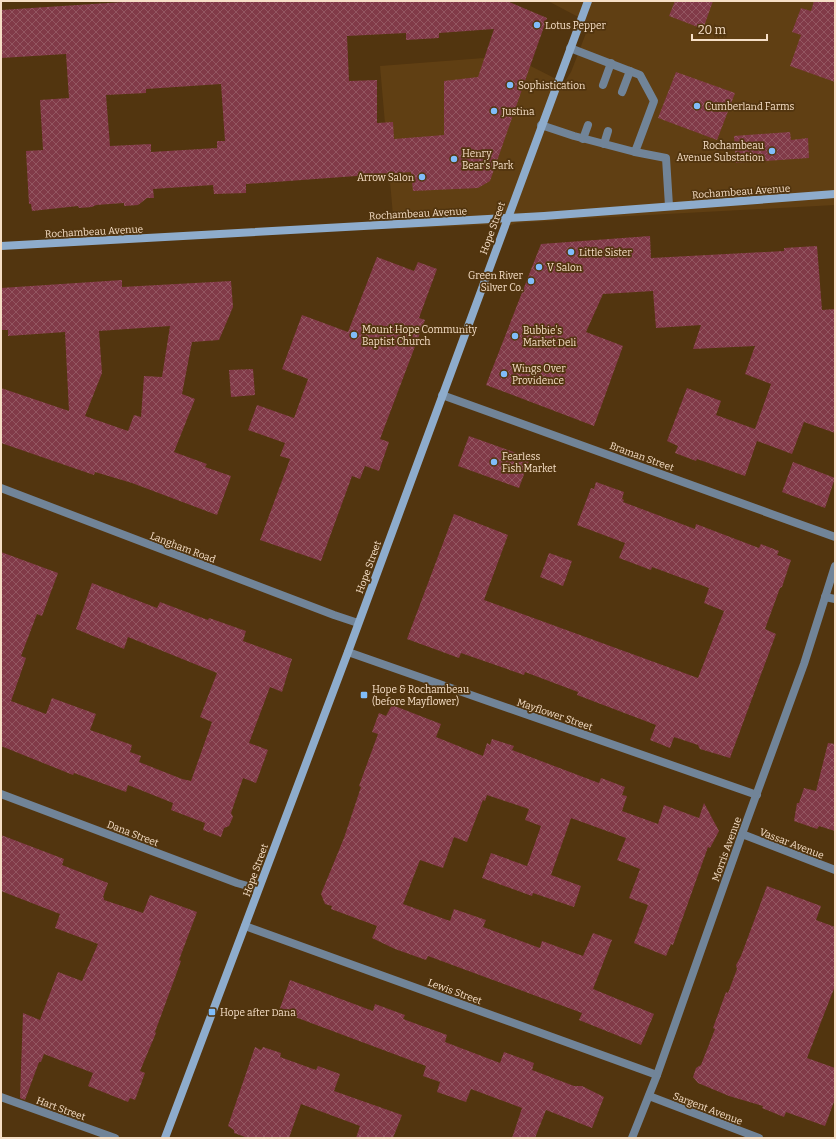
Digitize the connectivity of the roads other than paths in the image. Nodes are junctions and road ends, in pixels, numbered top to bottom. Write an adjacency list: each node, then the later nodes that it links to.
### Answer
1 (585, 2): 2 (main road, Hope Street)
2 (570, 48): 3 (street); 7 (main road, Hope Street)
3 (611, 63): 4 (street); 5 (street)
4 (630, 71): 6 (street); 12 (street)
5 (603, 85)
6 (622, 92)
7 (541, 125): 10 (street); 15 (main road, Hope Street)
8 (588, 125): 10 (street)
9 (608, 131): 11 (street)
10 (584, 139): 11 (street)
11 (604, 144): 12 (street)
12 (635, 152): 14 (street)
13 (835, 194): 14 (main road, Rochambeau Avenue)
14 (669, 206): 15 (main road, Rochambeau Avenue)
15 (506, 217): 16 (main road, Rochambeau Avenue); 17 (main road, Hope Street)
16 (1, 246)
17 (442, 395): 19 (street, Braman Street); 23 (main road, Hope Street)
18 (1, 488): 23 (street, Langham Road)
19 (835, 537)
20 (835, 566): 21 (street, Morris Avenue)
21 (825, 597): 22 (street); 26 (street, Morris Avenue)
22 (835, 599)
23 (358, 623): 24 (main road, Hope Street)
24 (348, 652): 26 (street, Mayflower Street); 29 (main road, Hope Street)
25 (1, 794): 29 (street, Dana Street)
26 (757, 795): 27 (street, Morris Avenue)
27 (742, 834): 28 (street, Vassar Avenue); 31 (street, Morris Avenue)
28 (835, 870)
29 (258, 889): 30 (main road, Hope Street)
30 (245, 926): 31 (street, Lewis Street); 35 (main road, Hope Street)
31 (657, 1075): 32 (street, Morris Avenue)
32 (649, 1096): 36 (street, Morris Avenue); 37 (street, Sargent Avenue)
33 (1, 1097): 34 (street, Hart Street)
34 (115, 1138)
35 (165, 1138)
36 (632, 1138)
37 (759, 1138)

